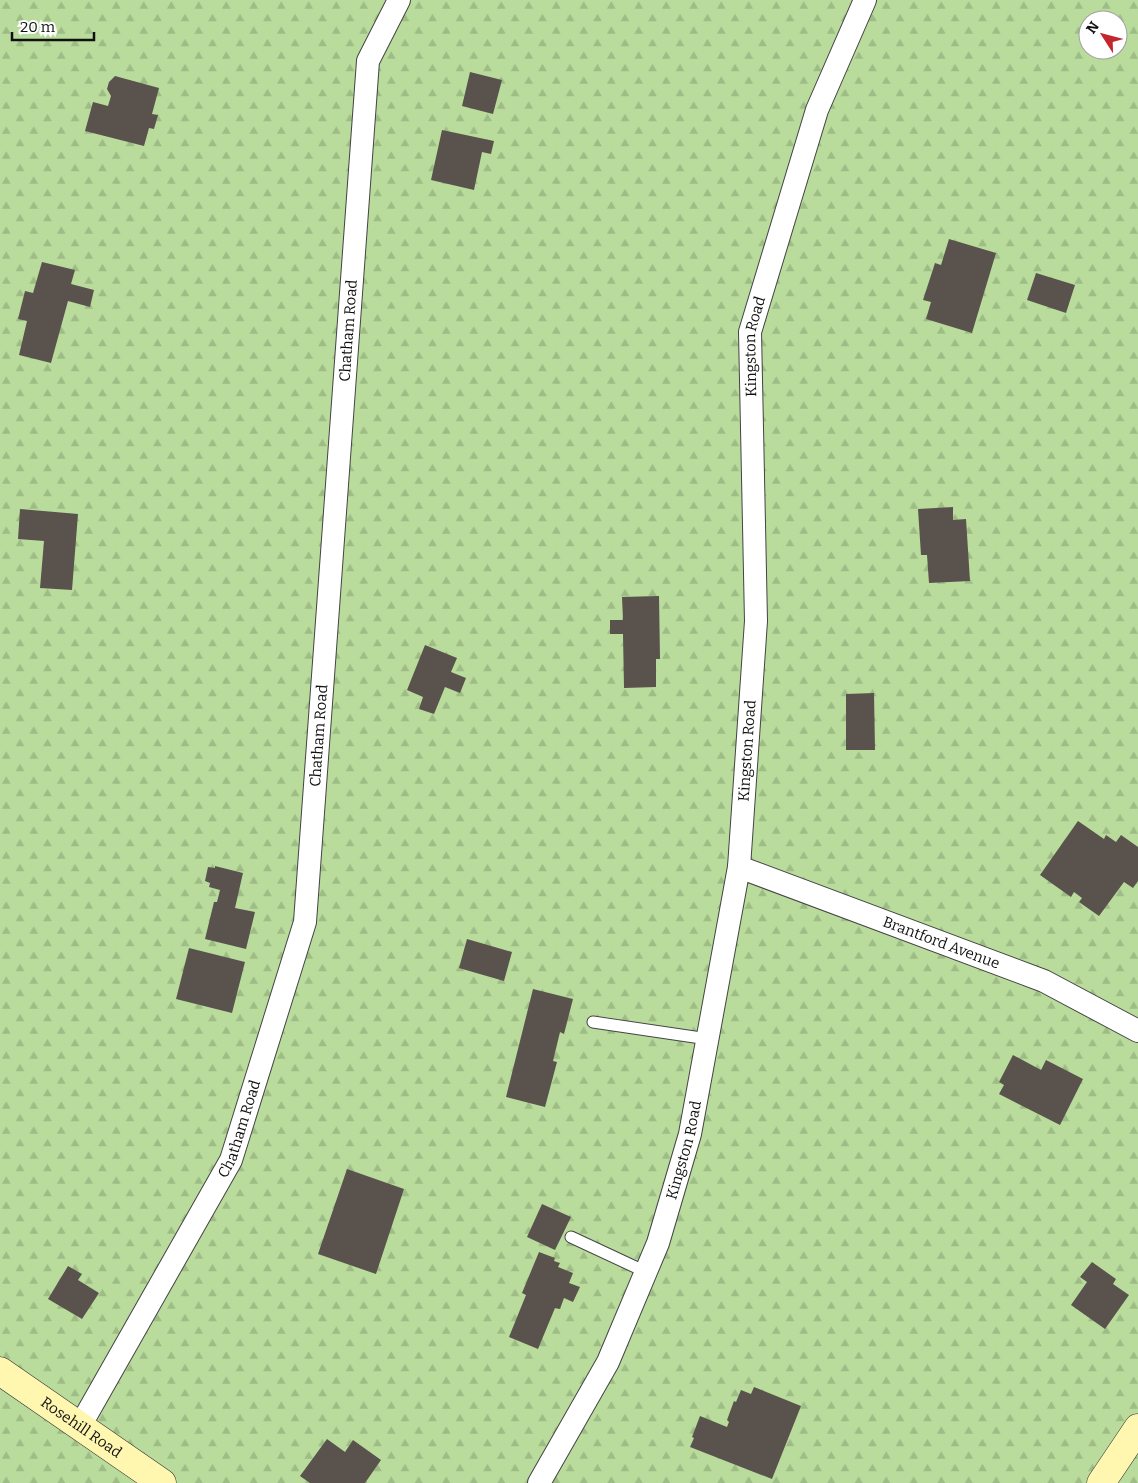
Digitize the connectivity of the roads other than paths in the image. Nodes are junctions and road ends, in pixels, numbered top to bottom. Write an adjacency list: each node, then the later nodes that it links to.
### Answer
1 (399, 0): 10 (street, Chatham Road)
2 (865, 0): 3 (street, Kingston Road)
3 (739, 866): 5 (street, Brantford Avenue); 6 (street, Kingston Road)
4 (593, 1022): 6 (lane)
5 (1138, 1031)
6 (708, 1039): 8 (street, Kingston Road)
7 (571, 1237): 8 (lane)
8 (646, 1272): 13 (street, Kingston Road)
9 (0, 1371): 10 (street, Rosehill Road)
10 (80, 1426): 12 (street, Rosehill Road)
11 (1138, 1428): 14 (street)
12 (162, 1483)
13 (538, 1483)
14 (1101, 1483)

